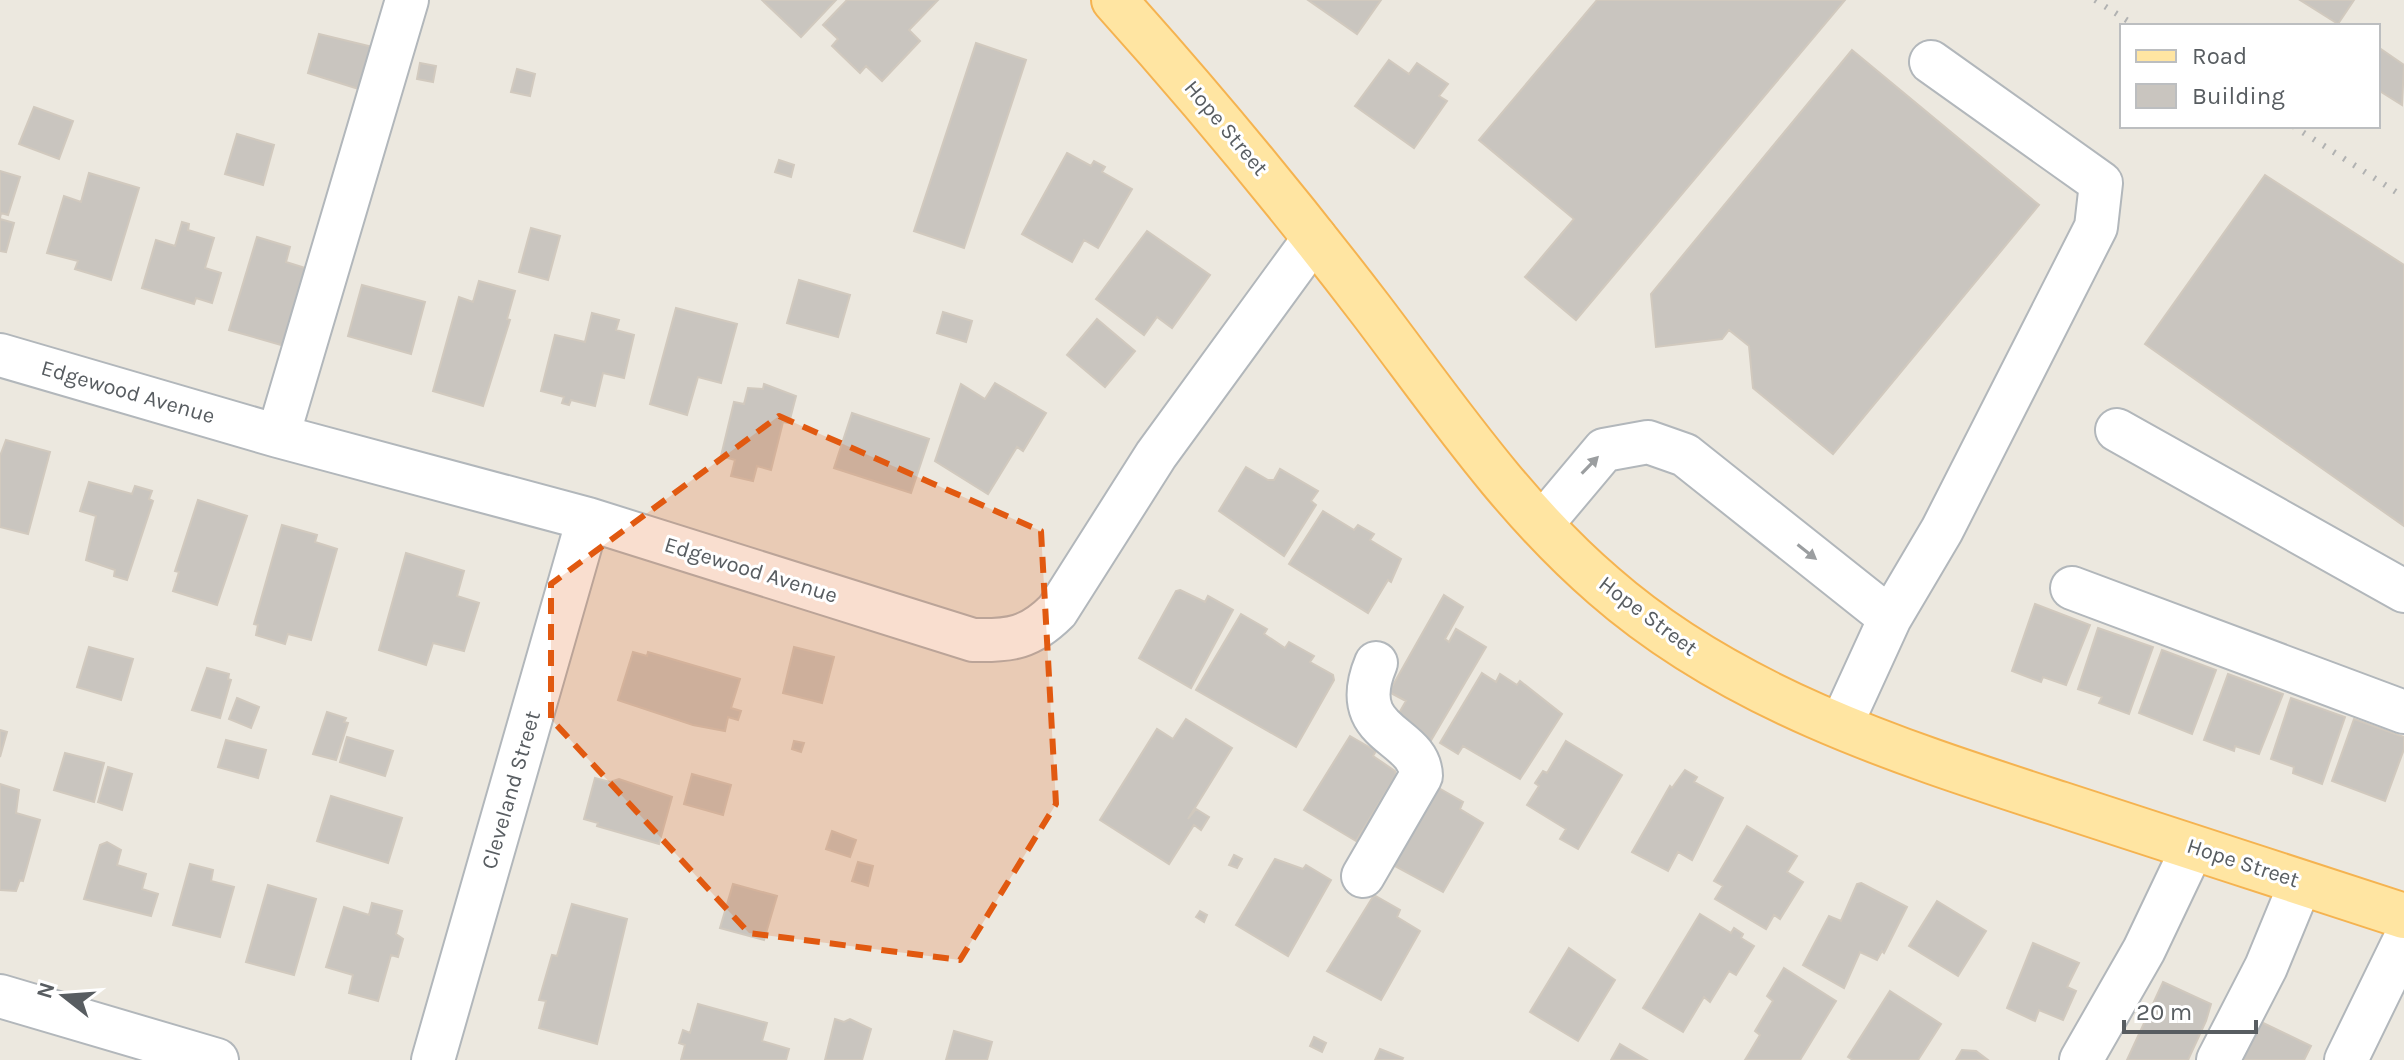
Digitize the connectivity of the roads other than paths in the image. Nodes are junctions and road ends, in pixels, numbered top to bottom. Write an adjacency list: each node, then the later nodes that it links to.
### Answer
1 (407, 0): 7 (street)
2 (1114, 0): 4 (main road, Hope Street)
3 (1931, 62): 12 (street)
4 (1315, 237): 8 (street, Edgewood Avenue); 9 (main road, Hope Street)
5 (0, 355): 7 (street, Edgewood Avenue)
6 (2117, 430): 11 (street)
7 (278, 436): 8 (street, Edgewood Avenue)
8 (588, 519): 23 (street, Cleveland Street)
9 (1541, 525): 12 (street, one-way to 12); 15 (main road, Hope Street)
10 (2072, 588): 14 (street)
11 (2404, 591)
12 (1890, 618): 15 (street)
13 (1376, 663): 17 (street)
14 (2404, 712)
15 (1841, 725): 16 (main road, Hope Street)
16 (2193, 847): 18 (main road, Hope Street); 24 (street)
17 (1363, 876)
18 (2301, 882): 19 (main road, Hope Street); 25 (street)
19 (2404, 916)
20 (2404, 941): 26 (street)
21 (0, 996): 22 (street)
22 (217, 1060)
23 (433, 1060)
24 (2081, 1060)
25 (2218, 1060)
26 (2346, 1060)

